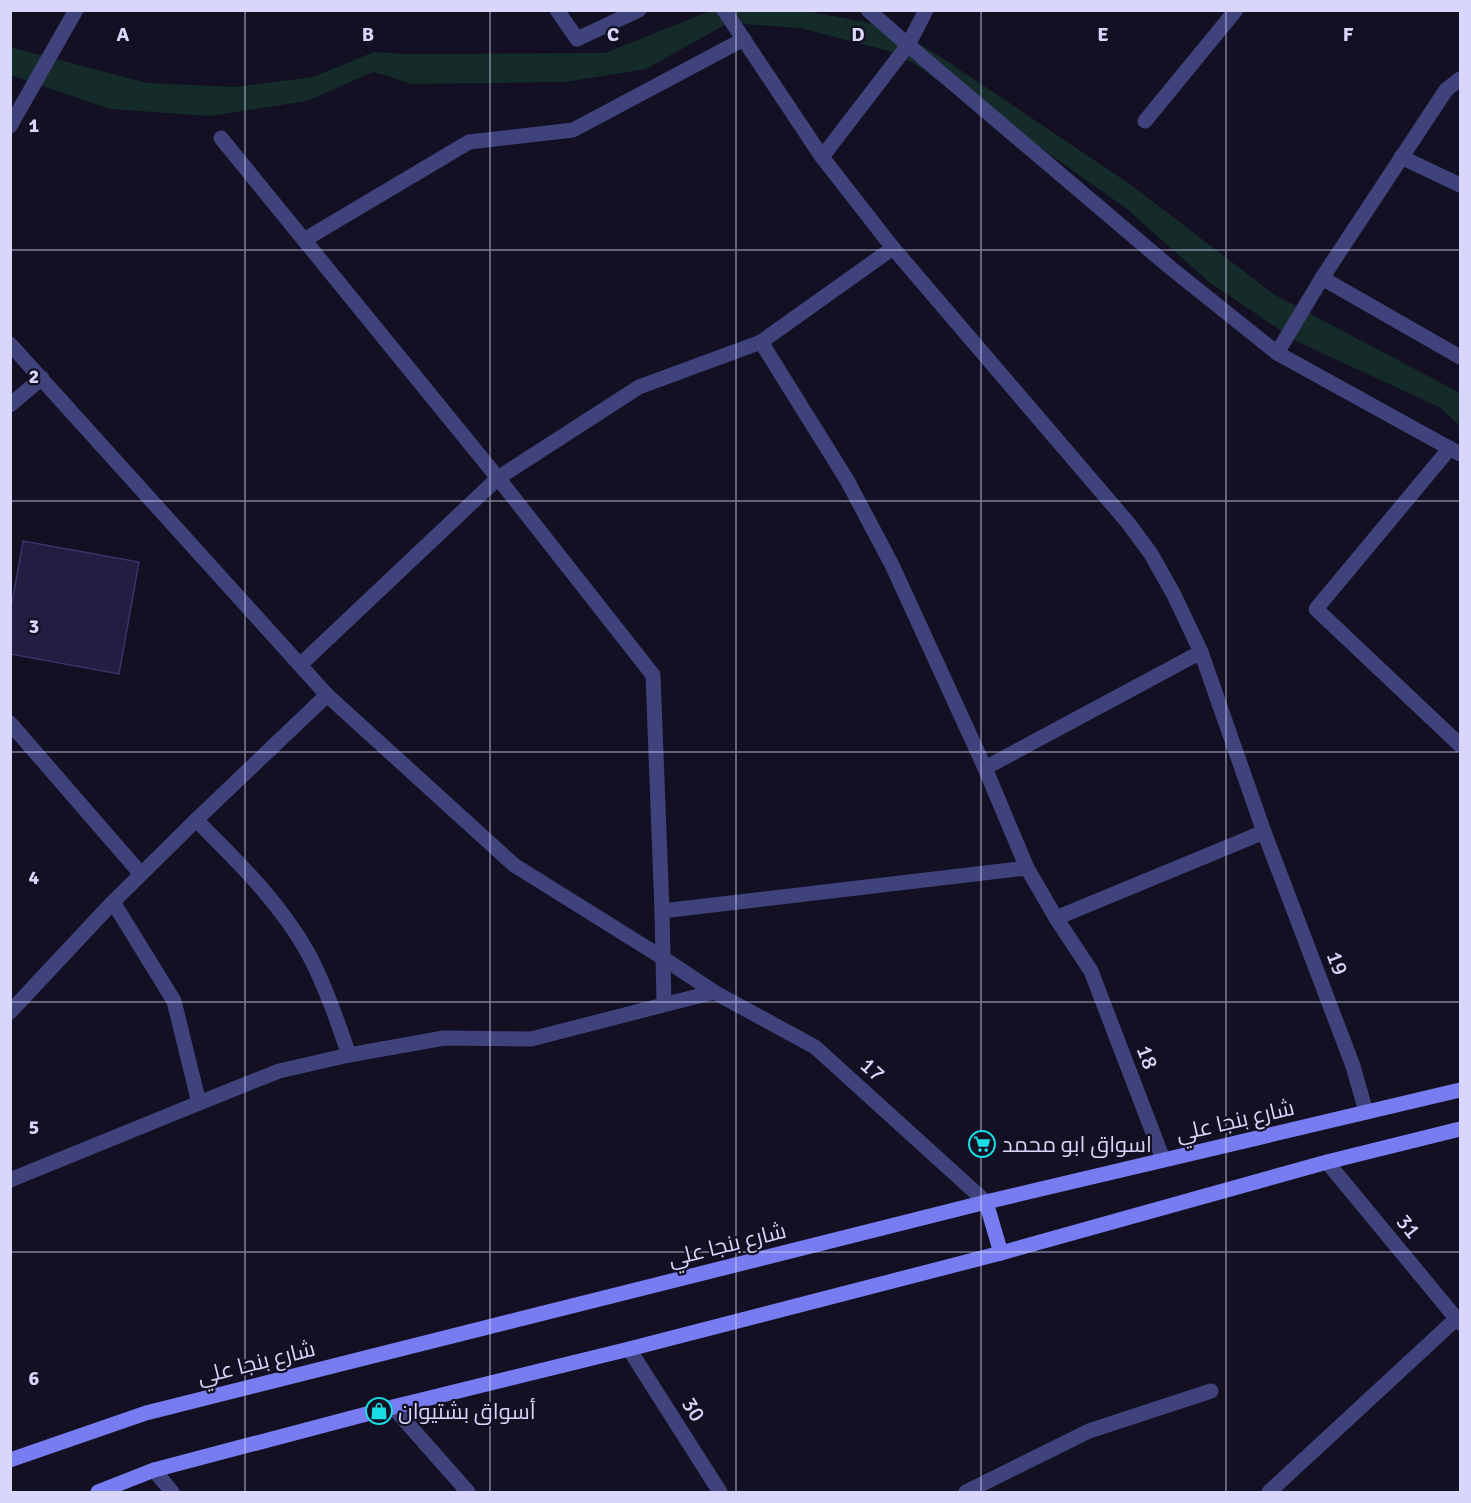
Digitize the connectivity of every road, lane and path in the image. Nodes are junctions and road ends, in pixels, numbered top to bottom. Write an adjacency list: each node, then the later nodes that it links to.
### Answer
1 (76, 10): 12 (street)
2 (557, 10): 3 (street)
3 (639, 10)
4 (724, 10): 8 (street, 19)
5 (868, 10): 9 (street)
6 (926, 10): 9 (street)
7 (1236, 10): 11 (street)
8 (744, 39): 14 (street, 19); 17 (street)
9 (908, 45): 14 (street); 22 (street)
10 (1461, 79): 15 (street)
11 (1145, 121)
12 (10, 126)
13 (221, 138): 17 (street)
14 (822, 157): 18 (street, 19)
15 (1401, 157): 16 (street); 19 (street)
16 (1461, 186)
17 (304, 240): 27 (street)
18 (893, 248): 20 (street); 28 (street, 19)
19 (1322, 278): 22 (street); 23 (street)
20 (762, 342): 27 (street); 33 (street, 18)
21 (10, 344): 24 (street, 17)
22 (1277, 353): 26 (street)
23 (1461, 357)
24 (42, 378): 25 (street); 29 (street, 17)
25 (10, 405)
26 (1455, 451): 32 (street)
27 (498, 478): 29 (street); 39 (street)
28 (1201, 652): 33 (street); 35 (street, 19)
29 (300, 665): 30 (street, 17)
30 (327, 695): 34 (street); 41 (street, 17)
31 (10, 723): 37 (street)
32 (1461, 745)
33 (985, 768): 36 (street, 18)
34 (196, 820): 37 (street); 45 (street)
35 (1264, 832): 40 (street); 48 (street, 19)
36 (1026, 868): 39 (street); 40 (street, 18)
37 (141, 874): 38 (street)
38 (113, 902): 44 (street); 47 (street)
39 (662, 911): 41 (street)
40 (1056, 918): 50 (street, 18)
41 (663, 958): 42 (street, 17); 43 (street)
42 (714, 992): 43 (street); 53 (street, 17)
43 (664, 1005): 45 (street)
44 (10, 1012)
45 (349, 1054): 47 (street)
46 (1461, 1090): 48 (main road, شارع بنجا علي)
47 (199, 1102): 52 (street)
48 (1366, 1112): 50 (main road, شارع بنجا علي)
49 (1461, 1130): 51 (main road)
50 (1163, 1159): 53 (main road, شارع بنجا علي)
51 (1327, 1162): 54 (main road); 55 (street, 31)
52 (10, 1180)
53 (986, 1202): 54 (main road); 59 (main road, شارع بنجا علي)
54 (1001, 1253): 56 (main road)
55 (1458, 1321): 66 (street)
56 (629, 1349): 58 (main road); 64 (street, 30)
57 (1211, 1391): 65 (street)
58 (393, 1407): 60 (main road); 63 (street)
59 (10, 1460)
60 (154, 1470): 61 (main road); 62 (street)
61 (98, 1492)
62 (172, 1492)
63 (468, 1492)
64 (720, 1492)
65 (966, 1492)
66 (1269, 1492)

